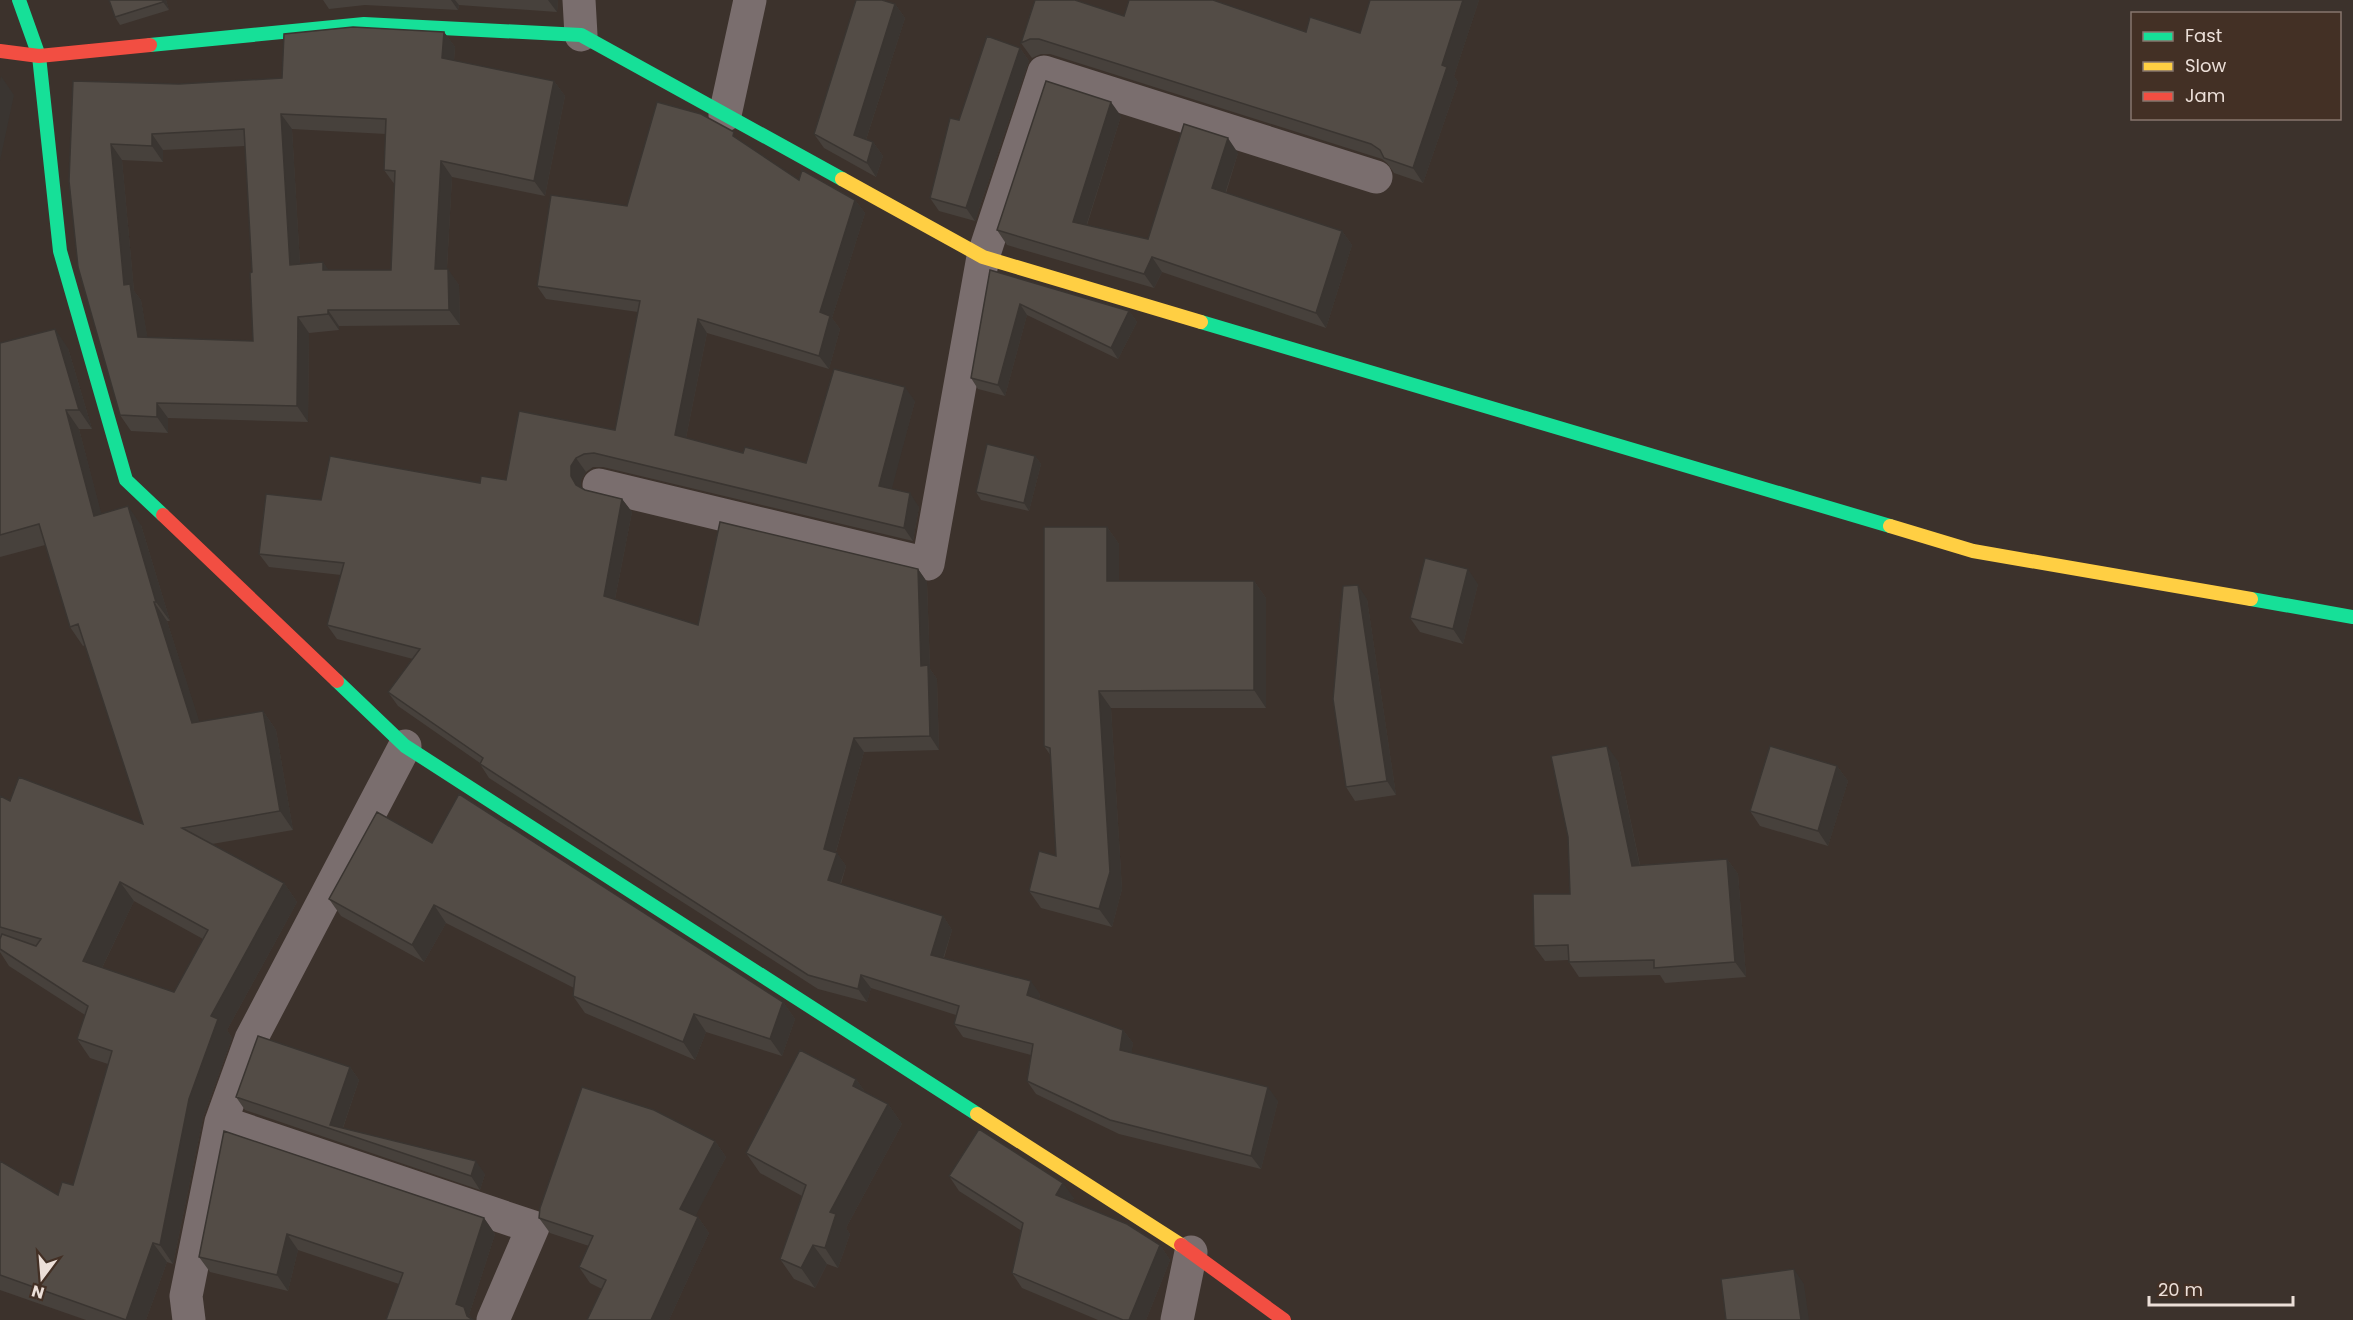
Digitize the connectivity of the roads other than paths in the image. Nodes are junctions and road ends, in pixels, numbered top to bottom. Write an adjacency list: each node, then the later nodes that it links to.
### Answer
1 (19, 0): 6 (street)
2 (579, 0): 4 (street)
3 (750, 0): 7 (street)
4 (581, 35): 6 (street); 7 (street)
5 (0, 51): 6 (street)
6 (39, 56): 12 (street)
7 (725, 115): 9 (street)
8 (1376, 177): 9 (street)
9 (983, 257): 10 (street); 11 (street)
10 (598, 485)
11 (2353, 617)
12 (405, 746): 13 (street); 14 (street)
13 (221, 1122): 15 (street); 16 (street)
14 (1191, 1252): 17 (street); 18 (street)
15 (189, 1320)
16 (493, 1320)
17 (1177, 1320)
18 (1284, 1320)

